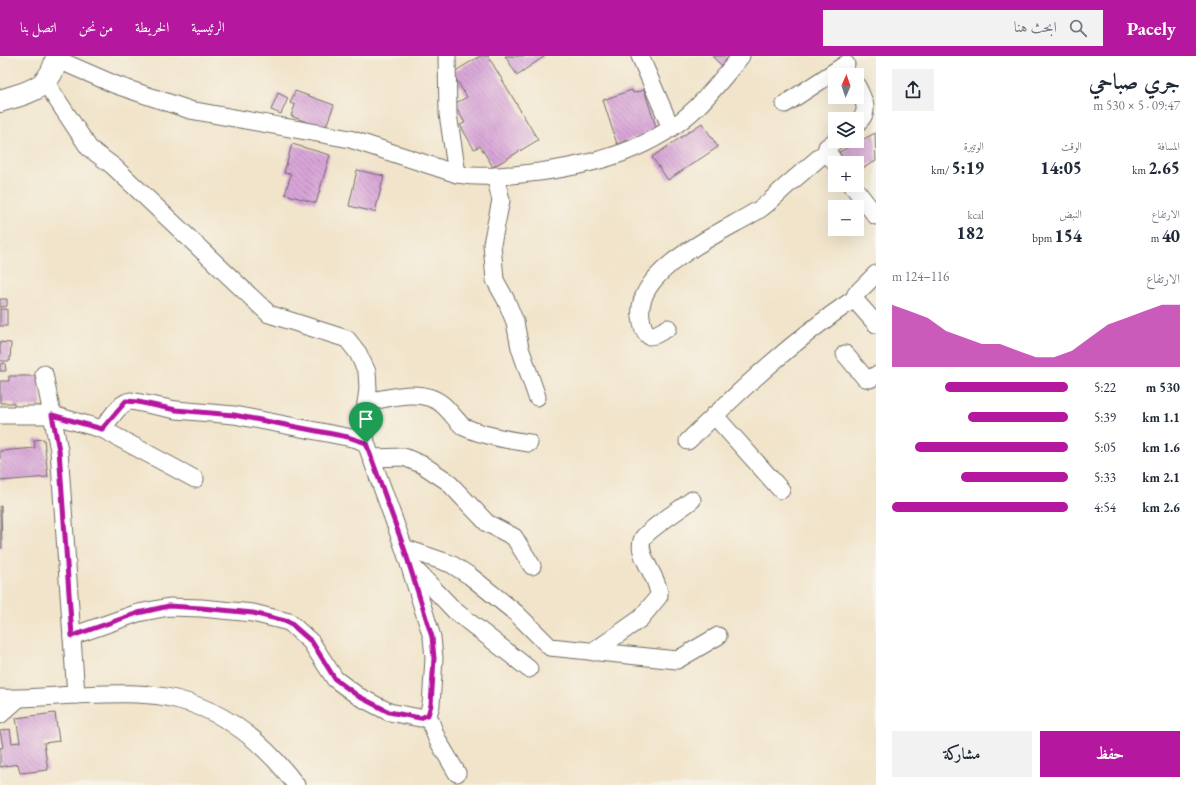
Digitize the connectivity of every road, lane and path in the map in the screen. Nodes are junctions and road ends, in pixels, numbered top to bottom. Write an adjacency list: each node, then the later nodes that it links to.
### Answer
1 (447, 56): 13 (street)
2 (640, 56): 11 (street)
3 (741, 56): 11 (street)
4 (57, 57): 6 (main road); 13 (street)
5 (849, 65): 9 (street)
6 (46, 83): 8 (main road); 25 (street)
7 (864, 99): 10 (street)
8 (0, 101)
9 (785, 104)
10 (864, 114)
11 (670, 128): 14 (street)
12 (833, 152): 20 (street)
13 (457, 174): 14 (street)
14 (495, 176): 24 (street)
15 (857, 192): 16 (street)
16 (876, 216)
17 (876, 274): 18 (street)
18 (854, 299): 19 (street); 28 (street)
19 (876, 324)
20 (668, 328)
21 (845, 354): 23 (street)
22 (44, 374): 27 (street)
23 (876, 375)
24 (537, 397)
25 (366, 402): 31 (street); 32 (street)
26 (0, 415): 27 (street)
27 (52, 415): 29 (street); 39 (street)
28 (714, 415): 30 (street); 34 (street)
29 (102, 429): 32 (street); 33 (street)
30 (688, 441)
31 (529, 443)
32 (369, 450): 36 (street); 38 (street)
33 (195, 479)
34 (781, 490)
35 (692, 500): 41 (street)
36 (404, 548): 37 (street); 41 (street)
37 (410, 565): 42 (street); 47 (street)
38 (532, 566)
39 (72, 636): 43 (street); 47 (street)
40 (718, 636): 41 (street)
41 (593, 652)
42 (529, 669)
43 (76, 695): 45 (street); 49 (street)
44 (0, 698): 45 (street)
45 (18, 699): 46 (street)
46 (0, 715)
47 (428, 715): 48 (street)
48 (457, 773)
49 (296, 785)

